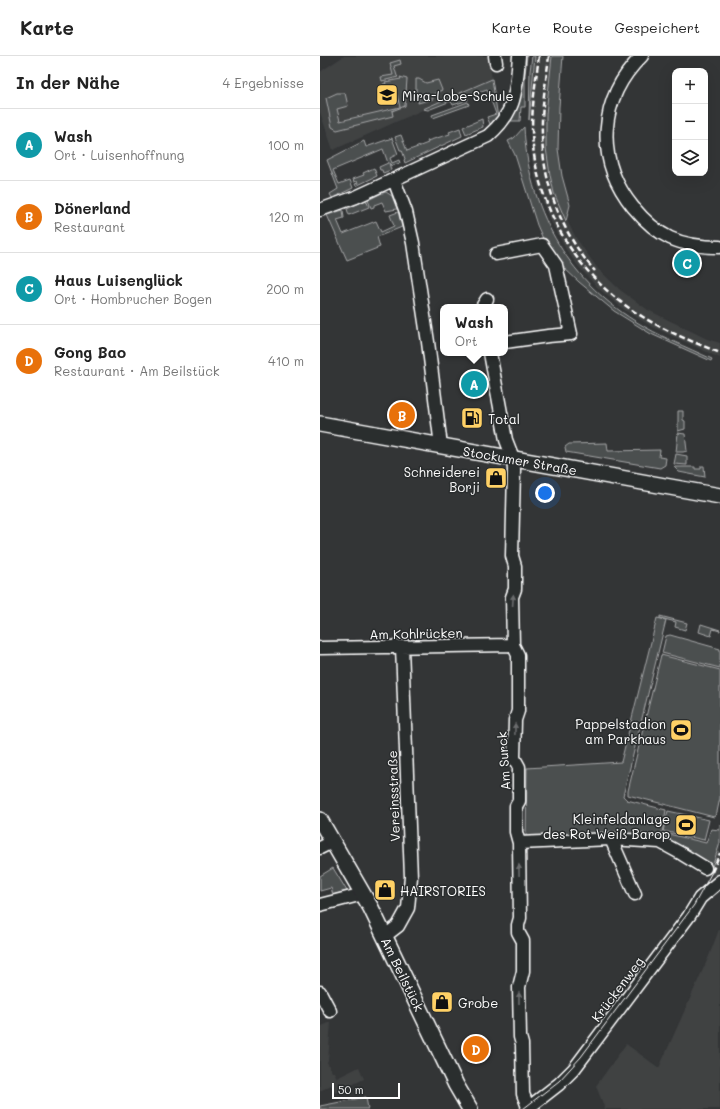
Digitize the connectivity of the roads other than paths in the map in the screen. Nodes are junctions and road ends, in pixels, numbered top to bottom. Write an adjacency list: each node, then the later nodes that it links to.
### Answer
1 (519, 56): 3 (street)
2 (642, 56): 5 (street)
3 (394, 180): 4 (street); 10 (street)
4 (320, 210)
5 (720, 247)
6 (496, 254): 7 (street)
7 (508, 342)
8 (491, 356): 11 (street, Am Surck)
9 (320, 424): 10 (main road, Stockumer Straße)
10 (441, 446): 11 (main road, Stockumer Straße)
11 (513, 458): 12 (main road, Stockumer Straße); 13 (street, Am Surck, one-way to 11)
12 (720, 496)
13 (513, 645): 14 (street, Am Kohlrücken); 18 (street, Am Surck, one-way to 13)
14 (402, 647): 15 (street, Am Kohlrücken); 25 (street, Vereinsstraße)
15 (320, 648)
16 (320, 820): 19 (main road, Am Beilstück)
17 (611, 839): 18 (street); 20 (street); 23 (street)
18 (518, 843): 28 (street, Am Surck, one-way to 18)
19 (326, 845): 22 (main road, Am Beilstück)
20 (706, 868)
21 (720, 881): 28 (street, Krückenweg)
22 (363, 894): 24 (street); 25 (main road, Am Beilstück)
23 (635, 894)
24 (320, 906)
25 (385, 936): 29 (main road, Am Beilstück)
26 (320, 992): 27 (street)
27 (330, 1011)
28 (525, 1108)
29 (470, 1109)

